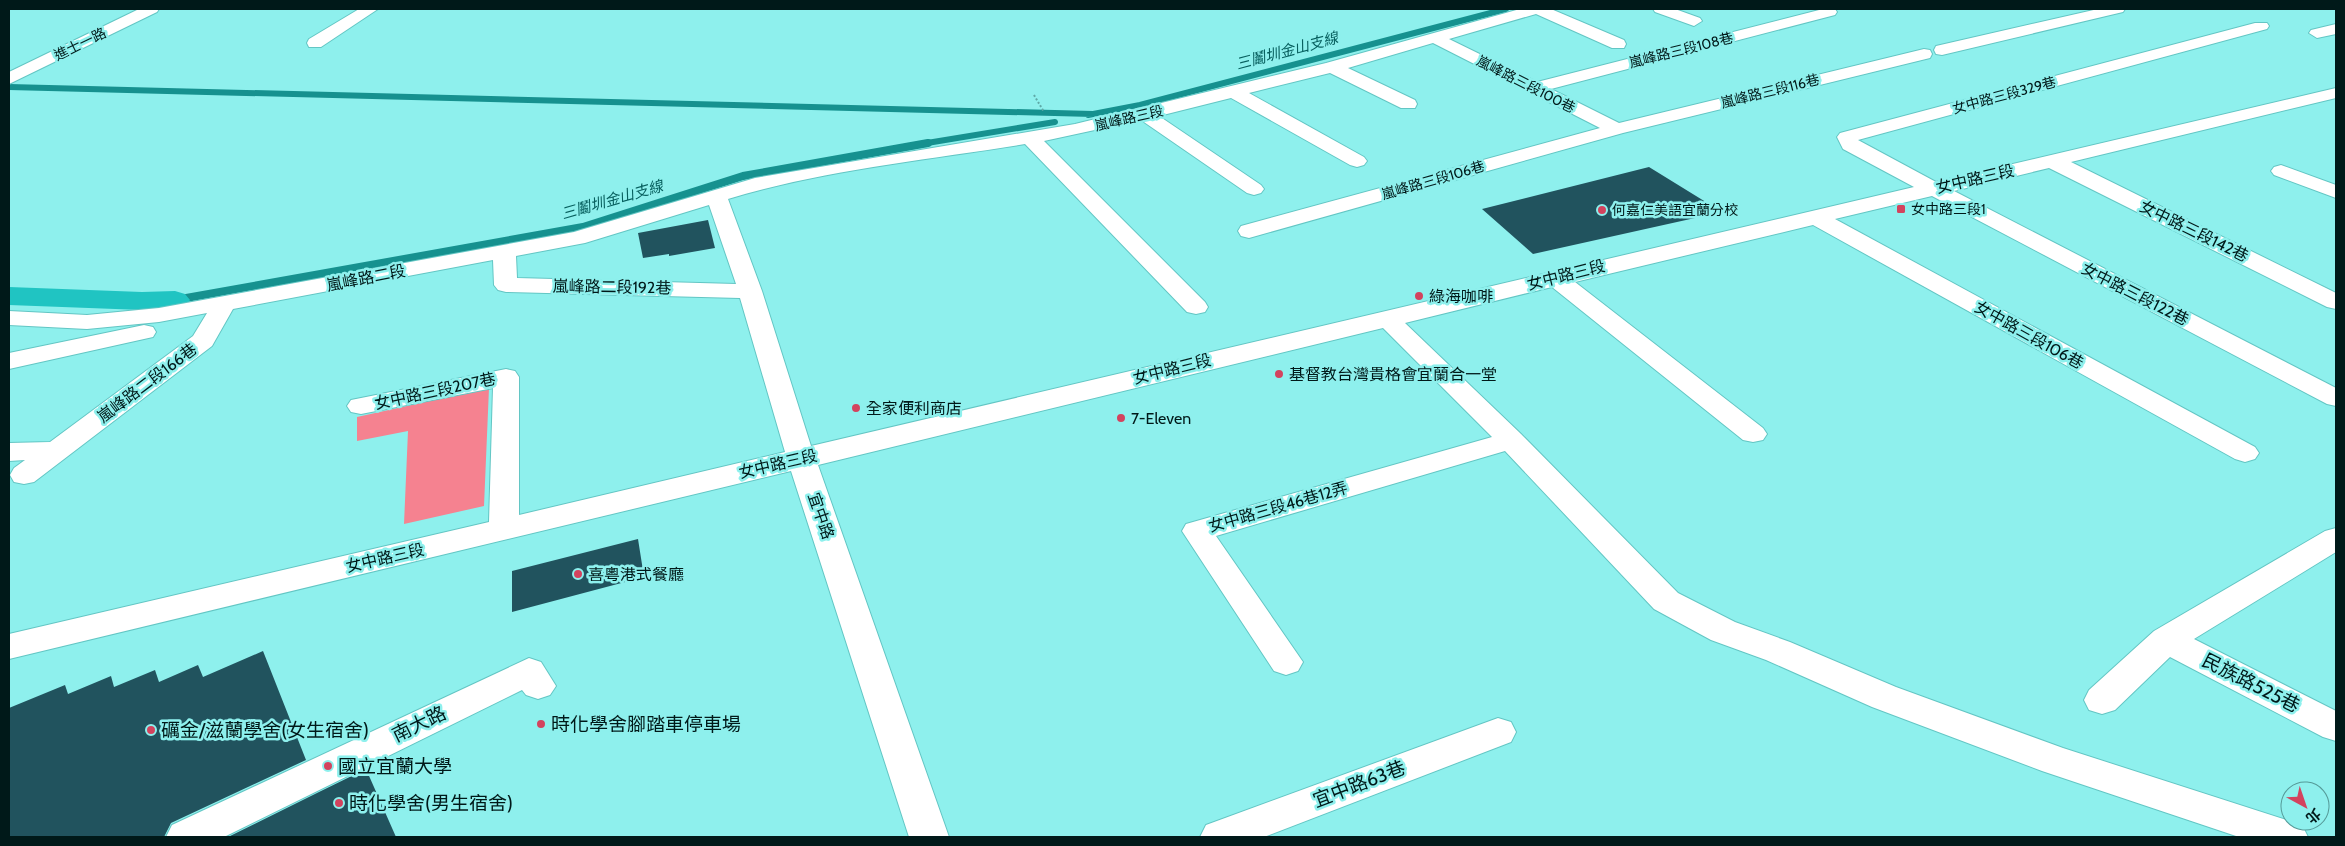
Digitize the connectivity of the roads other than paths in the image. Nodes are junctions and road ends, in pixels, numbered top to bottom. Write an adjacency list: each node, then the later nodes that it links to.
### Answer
1 (151, 9): 17 (street, 進士一路)
2 (370, 9): 12 (street)
3 (1537, 9): 11 (street, 嵐峰路三段); 13 (street)
4 (1661, 9): 7 (street)
5 (2118, 9): 14 (street)
6 (1829, 12): 18 (street, 嵐峰路三段108巷)
7 (1694, 21)
8 (2261, 26): 29 (street, 女中路三段329巷)
9 (2336, 29): 10 (street)
10 (2317, 33)
11 (1434, 38): 16 (street, 嵐峰路三段); 18 (street, 嵐峰路三段100巷)
12 (315, 43)
13 (1618, 44)
14 (1942, 50)
15 (1924, 54): 23 (street, 嵐峰路三段116巷)
16 (1332, 67): 19 (street, 嵐峰路三段); 21 (street)
17 (9, 78)
18 (1534, 88): 23 (street, 嵐峰路三段100巷)
19 (1234, 92): 22 (street, 嵐峰路三段); 25 (street)
20 (2336, 93): 26 (street, 女中路三段)
21 (1408, 104)
22 (1144, 114): 24 (street, 嵐峰路三段); 28 (street)
23 (1617, 129): 33 (street, 嵐峰路三段106巷)
24 (1029, 137): 31 (street, 嵐峰路三段); 38 (street)
25 (1357, 161)
26 (2052, 161): 29 (street, 女中路三段); 37 (street, 女中路三段142巷)
27 (2281, 171): 30 (street)
28 (1254, 189)
29 (1934, 189): 32 (street, 女中路三段); 43 (street, 女中路三段122巷)
30 (2336, 192)
31 (716, 195): 34 (street, 嵐峰路二段); 36 (street, 宜中路)
32 (1813, 216): 35 (street, 女中路三段); 49 (street, 女中路三段106巷)
33 (1250, 231)
34 (504, 253): 36 (street, 嵐峰路二段192巷); 39 (street, 嵐峰路二段)
35 (1555, 278): 41 (street, 女中路三段); 45 (street)
36 (750, 291): 50 (street, 宜中路)
37 (2336, 302)
38 (1196, 307)
39 (221, 310): 40 (street, 嵐峰路二段); 42 (street); 47 (street, 嵐峰路二段166巷)
40 (9, 318)
41 (1388, 319): 46 (street); 50 (street, 女中路三段)
42 (9, 360)
43 (2336, 398)
44 (361, 406): 52 (street, 女中路三段207巷)
45 (1753, 434)
46 (1511, 440): 56 (street, 女中路三段46巷12弄); 64 (street)
47 (57, 450): 48 (street); 51 (street, 嵐峰路二段166巷)
48 (9, 452)
49 (2245, 453)
50 (801, 458): 52 (street, 女中路三段); 62 (street, 宜中路)
51 (24, 476)
52 (504, 529): 55 (street, 女中路三段)
53 (2336, 538): 54 (street)
54 (2166, 640): 58 (street); 59 (street, 民族路525巷)
55 (9, 647)
56 (1286, 662)
57 (538, 686): 61 (street, 南大路)
58 (2102, 700)
59 (2336, 727)
60 (1498, 732): 63 (street, 宜中路63巷)
61 (186, 837)
62 (929, 837)
63 (1220, 837)
64 (2288, 837)

